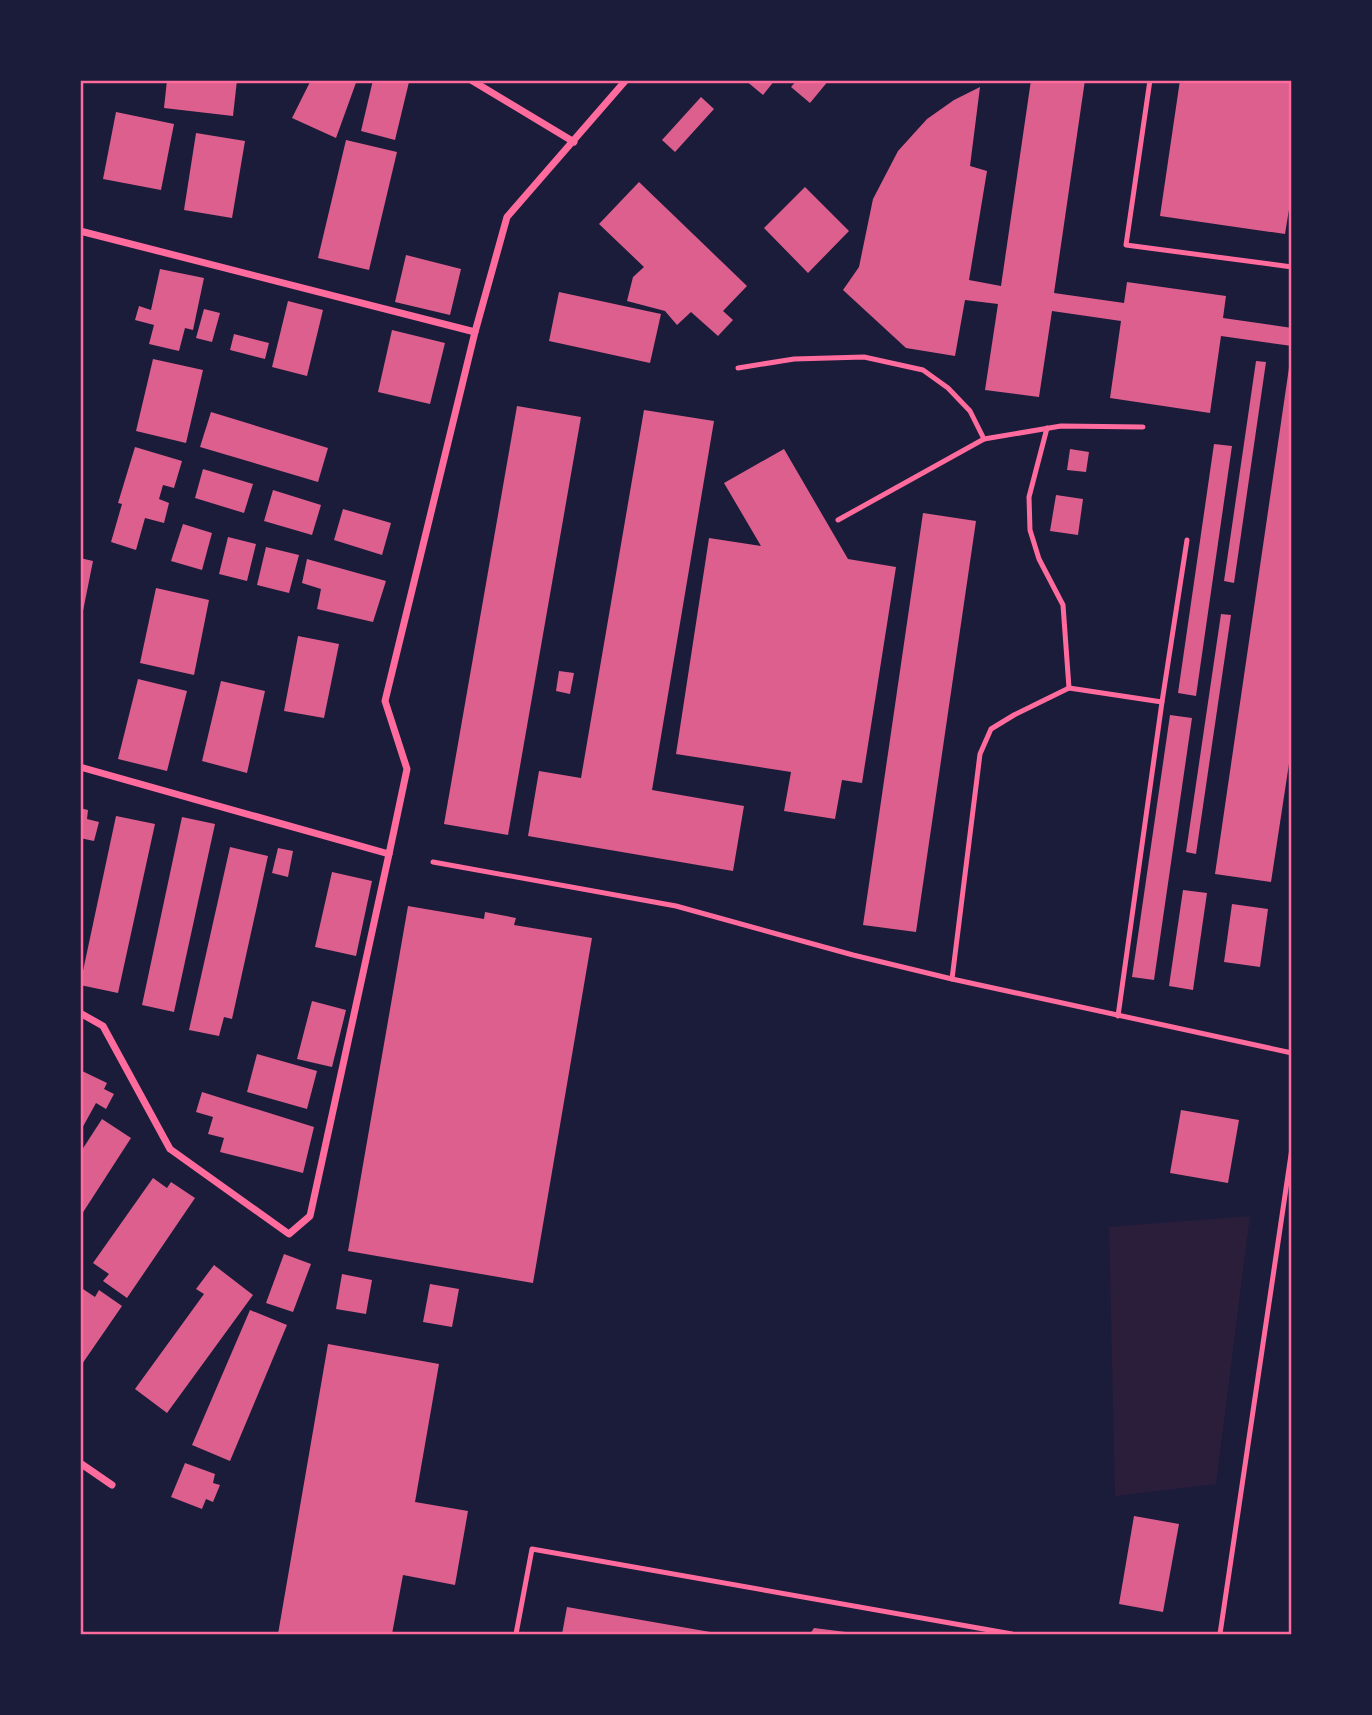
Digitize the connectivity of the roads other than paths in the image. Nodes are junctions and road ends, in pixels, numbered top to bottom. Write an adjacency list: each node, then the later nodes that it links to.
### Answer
1 (471, 80): 4 (street)
2 (626, 80): 4 (street)
3 (1150, 80): 6 (lane)
4 (574, 142): 7 (street)
5 (80, 231): 7 (street)
6 (1292, 267)
7 (474, 332): 17 (street)
8 (738, 368): 11 (lane)
9 (1143, 427): 10 (lane)
10 (1047, 428): 11 (lane); 14 (lane)
11 (984, 439): 12 (lane)
12 (838, 520)
13 (1187, 540): 15 (lane)
14 (1069, 688): 15 (lane); 19 (lane)
15 (1161, 702): 21 (lane)
16 (80, 767): 17 (street)
17 (389, 855): 20 (street)
18 (433, 862): 19 (lane)
19 (952, 979): 21 (lane)
20 (80, 1013)
21 (1118, 1016): 22 (lane)
22 (1292, 1053)
23 (1292, 1148): 28 (lane)
24 (80, 1463): 25 (street)
25 (111, 1485)
26 (516, 1634): 27 (lane)
27 (1012, 1634)
28 (1220, 1634)

